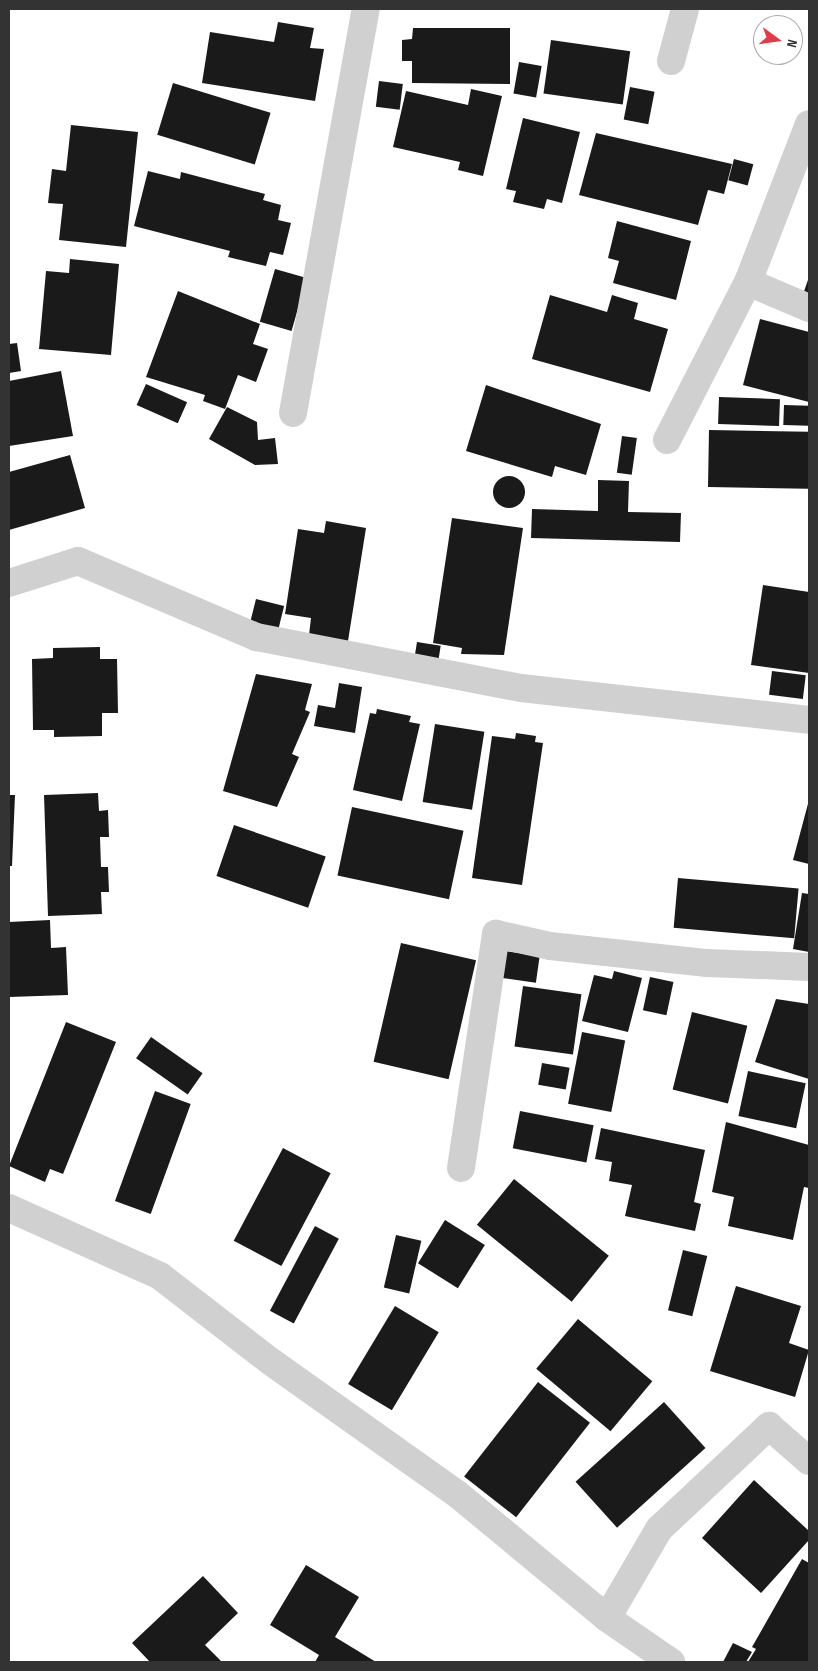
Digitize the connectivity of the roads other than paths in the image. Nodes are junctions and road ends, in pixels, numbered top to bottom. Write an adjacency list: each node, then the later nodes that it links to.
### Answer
1 (366, 9): 7 (street)
2 (685, 9): 3 (street)
3 (671, 61)
4 (809, 124): 5 (street)
5 (748, 282): 6 (street); 8 (street)
6 (809, 308)
7 (293, 413)
8 (667, 440)
9 (9, 583): 10 (street)
10 (809, 720)
11 (809, 967): 12 (street)
12 (461, 1168)
13 (9, 1208): 15 (street)
14 (809, 1461): 15 (street)
15 (607, 1618): 16 (street)
16 (671, 1662)

